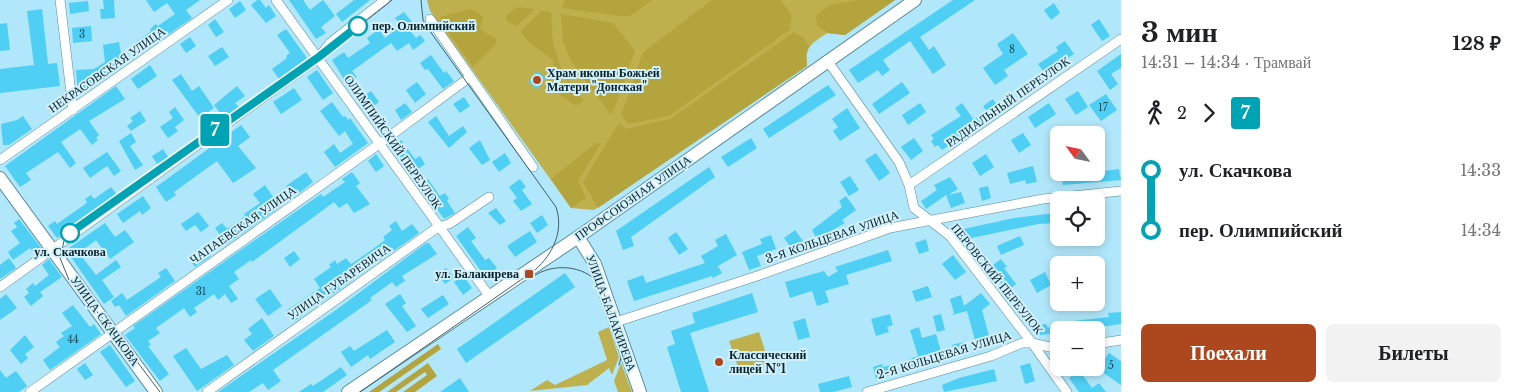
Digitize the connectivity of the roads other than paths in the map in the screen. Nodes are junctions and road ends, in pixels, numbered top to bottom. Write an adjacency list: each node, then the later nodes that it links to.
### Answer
1 (60, 0): 11 (street)
2 (228, 0): 11 (street, НЕКРАСОВСКАЯ УЛИЦА)
3 (276, 0): 8 (street, ОЛИМПИЙСКИЙ ПЕРЕУЛОК)
4 (385, 0): 8 (street)
5 (915, 0): 9 (main road, ПРОФСОЮЗНАЯ УЛИЦА)
6 (430, 19): 10 (street)
7 (1121, 39): 16 (street, РАДИАЛЬНЫЙ ПЕРЕУЛОК)
8 (318, 58): 12 (street, ОЛИМПИЙСКИЙ ПЕРЕУЛОК); 22 (street)
9 (827, 60): 16 (street, ПЕРОВСКИЙ ПЕРЕУЛОК); 21 (main road, ПРОФСОЮЗНАЯ УЛИЦА)
10 (470, 76): 12 (street, ЧАПАЕВСКАЯ УЛИЦА); 14 (street)
11 (73, 110): 13 (street, НЕКРАСОВСКАЯ УЛИЦА)
12 (379, 144): 20 (street, ОЛИМПИЙСКИЙ ПЕРЕУЛОК); 26 (street, ЧАПАЕВСКАЯ УЛИЦА)
13 (0, 158)
14 (533, 167)
15 (0, 178): 22 (main road, УЛИЦА СКАЧКОВА)
16 (909, 185): 19 (street, ПЕРОВСКИЙ ПЕРЕУЛОК)
17 (1121, 191): 19 (street, 3-Я КОЛЬЦЕВАЯ УЛИЦА)
18 (489, 198): 20 (street, УЛИЦА ГУБАРЕВИЧА)
19 (932, 222): 25 (street, 3-Я КОЛЬЦЕВАЯ УЛИЦА); 28 (street, ПЕРОВСКИЙ ПЕРЕУЛОК)
20 (438, 228): 24 (street, ОЛИМПИЙСКИЙ ПЕРЕУЛОК); 33 (street, УЛИЦА ГУБАРЕВИЧА)
21 (578, 237): 24 (main road, ПРОФСОЮЗНАЯ УЛИЦА); 25 (main road, УЛИЦА БАЛАКИРЕВА)
22 (53, 249): 23 (street); 26 (main road, УЛИЦА СКАЧКОВА)
23 (0, 287)
24 (490, 297): 34 (main road, ПРОФСОЮЗНАЯ УЛИЦА)
25 (616, 322): 35 (main road, УЛИЦА БАЛАКИРЕВА)
26 (113, 332): 31 (street, ЧАПАЕВСКАЯ УЛИЦА); 32 (main road, УЛИЦА СКАЧКОВА)
27 (1121, 340): 29 (street)
28 (1032, 343): 30 (street, 2-Я КОЛЬЦЕВАЯ УЛИЦА); 36 (street, 2-Я КОЛЬЦЕВАЯ УЛИЦА); 37 (street, ПЕРОВСКИЙ ПЕРЕУЛОК)
29 (1105, 343)
30 (1050, 347)
31 (30, 392)
32 (156, 392)
33 (207, 392)
34 (348, 392)
35 (640, 392)
36 (867, 392)
37 (1066, 392)

